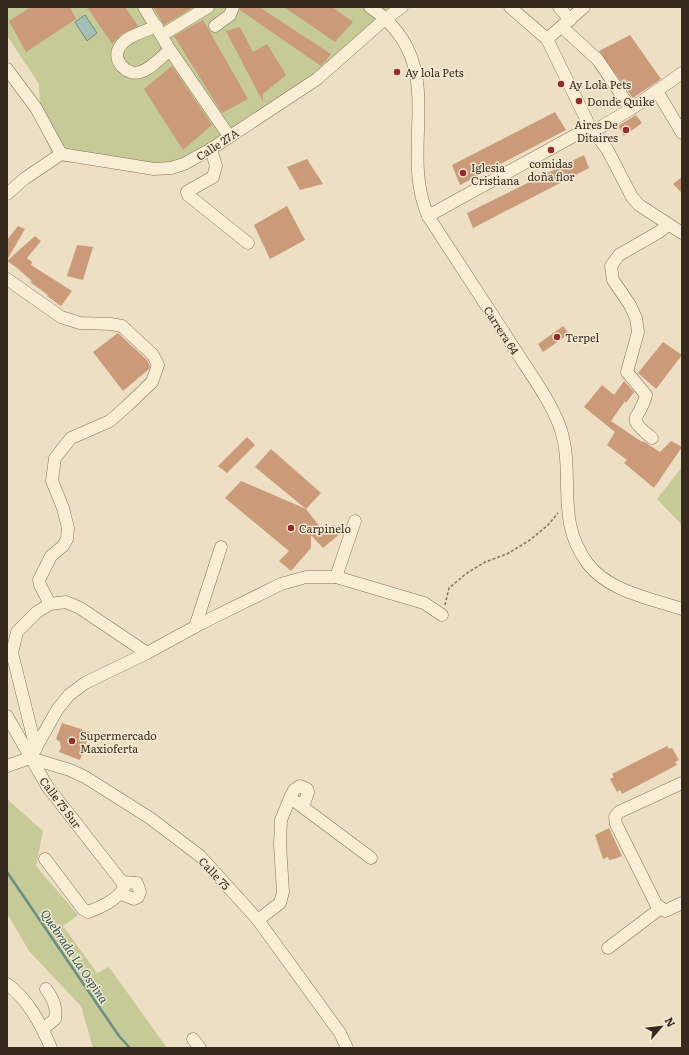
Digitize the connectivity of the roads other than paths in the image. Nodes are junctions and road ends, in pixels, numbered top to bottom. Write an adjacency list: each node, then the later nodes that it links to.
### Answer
1 (144, 7): 12 (street)
2 (208, 7): 12 (street)
3 (233, 7): 11 (street)
4 (370, 7): 9 (street, Carrera 64)
5 (402, 7): 9 (street, Calle 27A)
6 (510, 7): 13 (street)
7 (559, 7): 10 (street)
8 (584, 7): 10 (street)
9 (385, 19): 21 (street, Calle 27A); 25 (street, Carrera 64)
10 (566, 23): 13 (street); 18 (street)
11 (215, 26)
12 (160, 31): 14 (street); 14 (street)
13 (547, 39): 19 (street)
14 (170, 50): 21 (street)
15 (7, 69): 23 (street)
16 (682, 73): 17 (street)
17 (657, 91): 18 (street); 20 (street)
18 (631, 109): 19 (street)
19 (592, 129): 25 (street); 26 (street)
20 (682, 133)
21 (229, 136): 22 (street, Calle 27A)
22 (211, 149): 23 (street, Calle 27A); 28 (street)
23 (61, 154): 24 (street)
24 (7, 194)
25 (428, 216): 35 (street, Carrera 64)
26 (668, 225): 27 (street); 30 (street)
27 (682, 233)
28 (248, 243)
29 (7, 279): 34 (street)
30 (652, 438)
31 (355, 521): 33 (street)
32 (221, 547): 37 (street)
33 (336, 577): 36 (street); 37 (street)
34 (50, 604): 38 (street); 40 (street)
35 (682, 609)
36 (442, 615)
37 (196, 627): 38 (street)
38 (147, 653): 40 (street)
39 (7, 716): 40 (street, Calle 75 Sur)
40 (33, 754): 41 (street); 46 (street, Calle 75 Sur); 49 (street, Calle 75)
41 (7, 766)
42 (682, 783): 48 (street)
43 (290, 798): 44 (street); 44 (street); 49 (street)
44 (302, 807): 45 (street)
45 (371, 858)
46 (45, 859)
47 (682, 902): 48 (street)
48 (661, 908): 50 (street)
49 (258, 920): 55 (street, Calle 75)
50 (608, 948)
51 (7, 984): 53 (street)
52 (46, 989): 53 (street)
53 (43, 1028): 54 (street)
54 (51, 1048)
55 (347, 1048)

